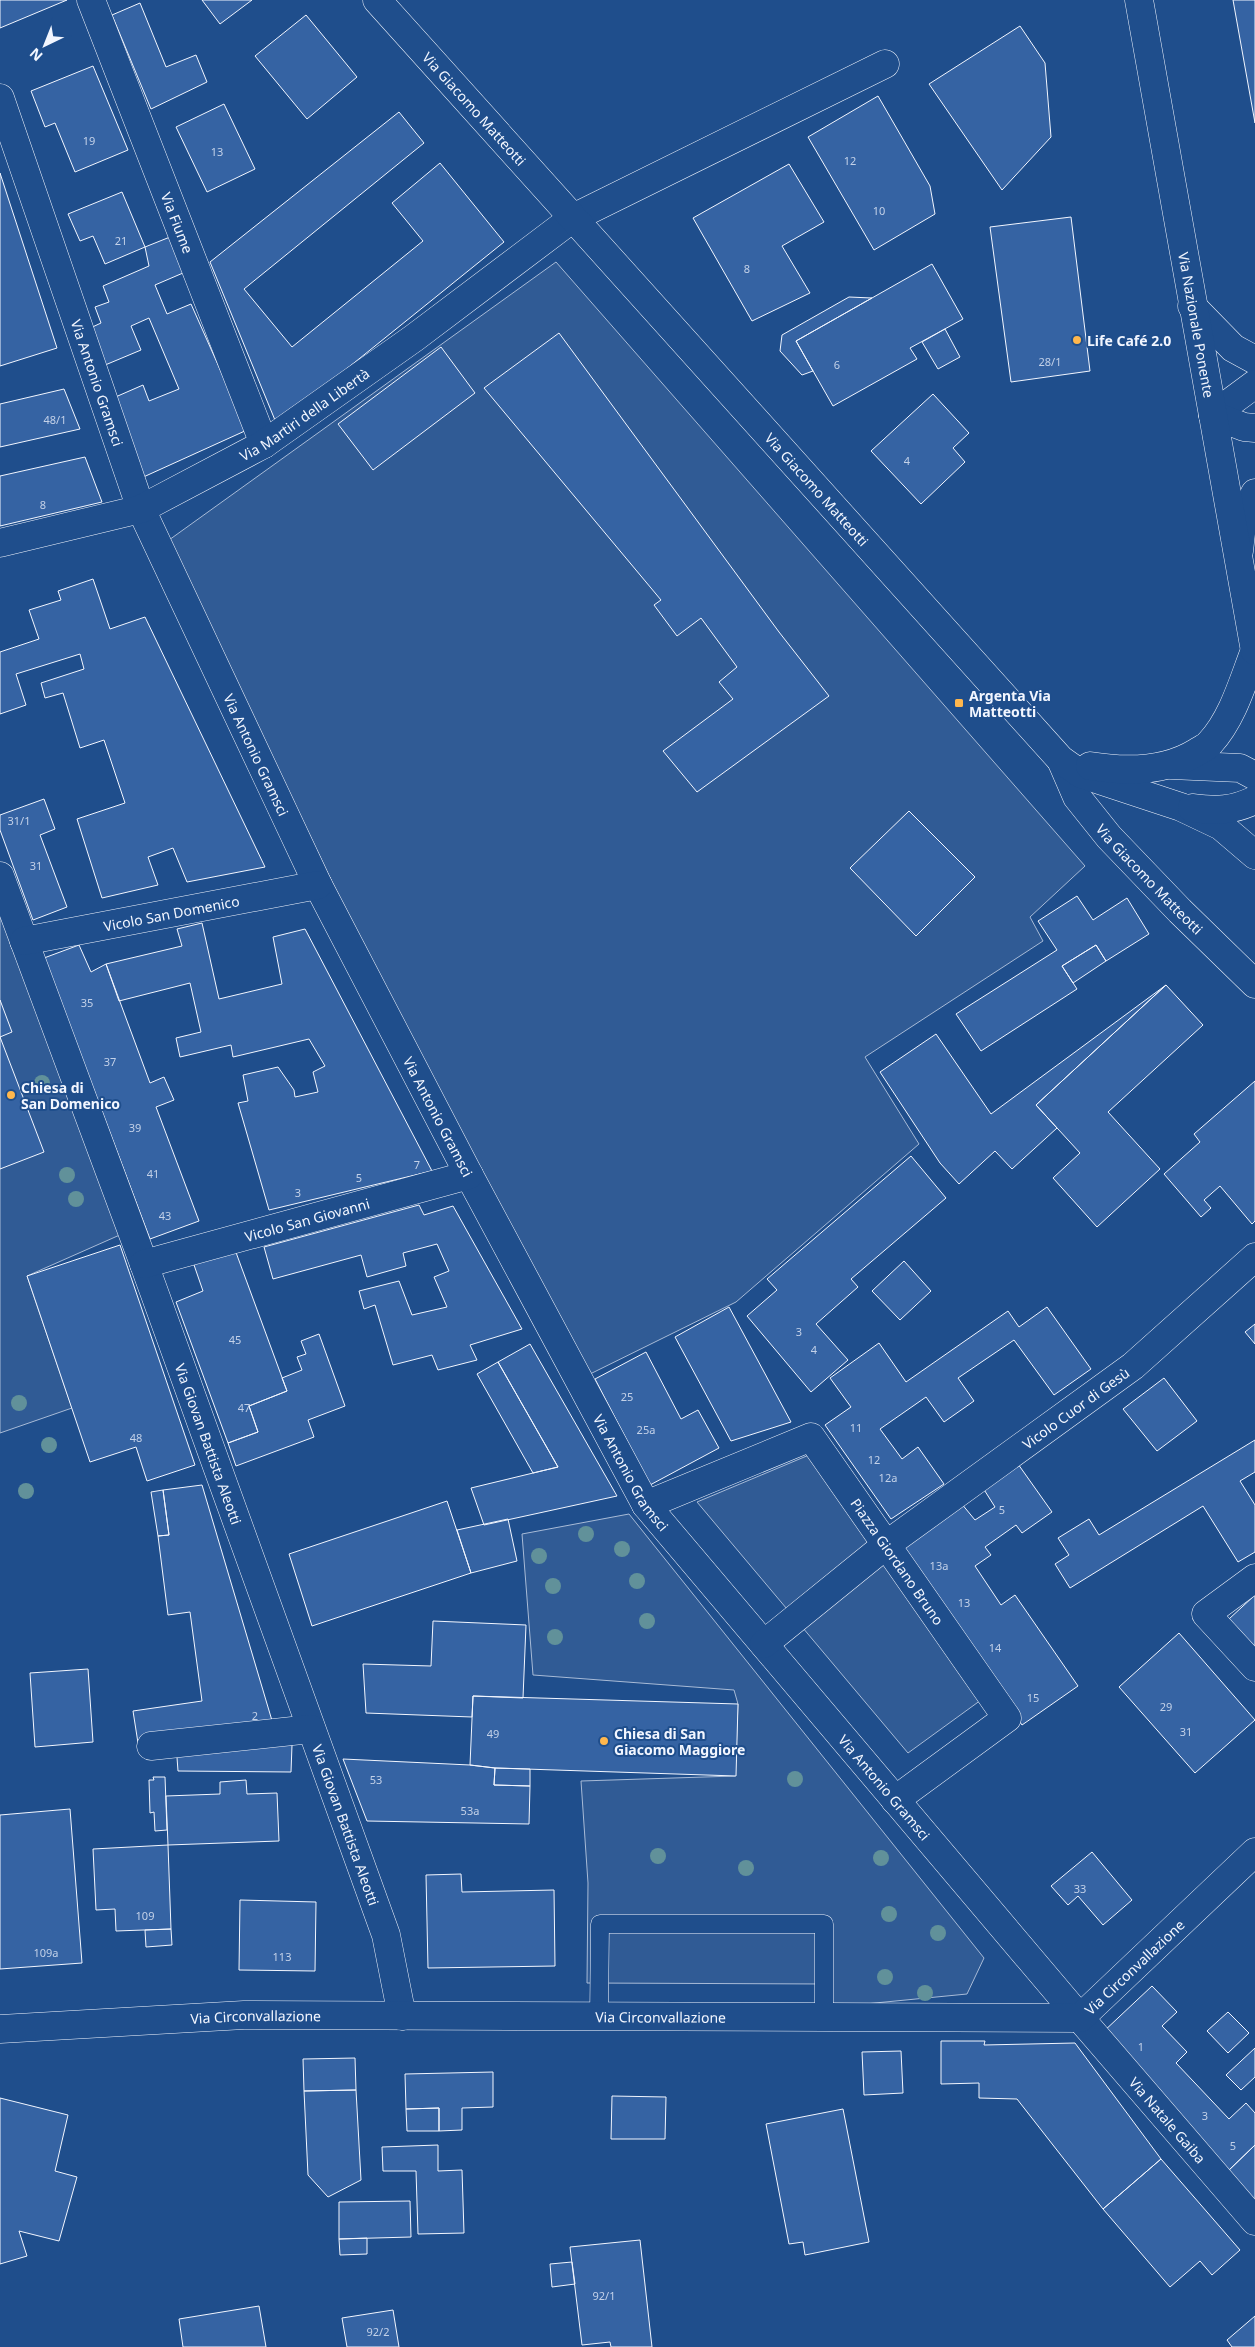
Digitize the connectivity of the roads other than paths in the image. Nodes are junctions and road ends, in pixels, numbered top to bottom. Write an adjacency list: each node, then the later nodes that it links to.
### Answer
1 (91, 0): 12 (street, Via Fiume)
2 (377, 0): 6 (street, Via Giacomo Matteotti)
3 (1139, 0): 7 (street, Via Nazionale Ponente)
4 (885, 64): 6 (street)
5 (0, 98): 14 (street, Via Antonio Gramsci)
6 (573, 218): 12 (street, Via Martiri della Libertà); 18 (street, Via Giacomo Matteotti)
7 (1192, 306): 8 (street); 10 (street, Via Nazionale Ponente)
8 (1255, 360)
9 (1255, 384): 10 (street)
10 (1214, 415): 11 (street); 16 (street, Via Nazionale Ponente)
11 (1255, 428)
12 (264, 444): 14 (street, Via Martiri della Libertà)
13 (1255, 492): 16 (street)
14 (141, 509): 15 (street, Via Martiri della Libertà); 25 (street, Via Antonio Gramsci)
15 (0, 543)
16 (1238, 557): 17 (street, Via Nazionale Ponente)
17 (1255, 650): 19 (street)
18 (1062, 760): 19 (street); 22 (street, Via Giacomo Matteotti); 27 (street, Via Giacomo Matteotti)
19 (1167, 765): 20 (street)
20 (1255, 776)
21 (1255, 800): 22 (street, Via Giacomo Matteotti)
22 (1180, 807): 23 (street, Via Giacomo Matteotti)
23 (1255, 855)
24 (0, 876): 26 (street, Via Giovan Battista Aleotti)
25 (318, 885): 26 (street, Vicolo San Domenico); 28 (street, Via Antonio Gramsci)
26 (24, 941): 30 (street, Via Giovan Battista Aleotti)
27 (1255, 984)
28 (469, 1175): 30 (street, Vicolo San Giovanni); 31 (street, Via Antonio Gramsci)
29 (1255, 1257): 32 (street, Vicolo Cuor di Gesù)
30 (144, 1264): 36 (street, Via Giovan Battista Aleotti)
31 (646, 1505): 32 (street, Piazza Giordano Bruno); 34 (street, Via Antonio Gramsci)
32 (886, 1545): 34 (street, Vicolo Cuor di Gesù); 38 (street, Piazza Giordano Bruno)
33 (1255, 1578): 35 (street)
34 (764, 1644): 38 (street, Via Antonio Gramsci)
35 (1255, 1666)
36 (311, 1729): 37 (street); 40 (street, Via Giovan Battista Aleotti)
37 (151, 1746)
38 (895, 1800): 43 (street, Via Antonio Gramsci)
39 (1255, 1852): 43 (street, Via Circonvallazione)
40 (402, 2016): 41 (street, Via Circonvallazione); 44 (street, Via Circonvallazione)
41 (599, 2016): 42 (street, Via Circonvallazione); 42 (lane)
42 (824, 2018): 43 (street, Via Circonvallazione)
43 (1080, 2018): 45 (street, Via Natale Gaiba)
44 (0, 2029)
45 (1255, 2221)

